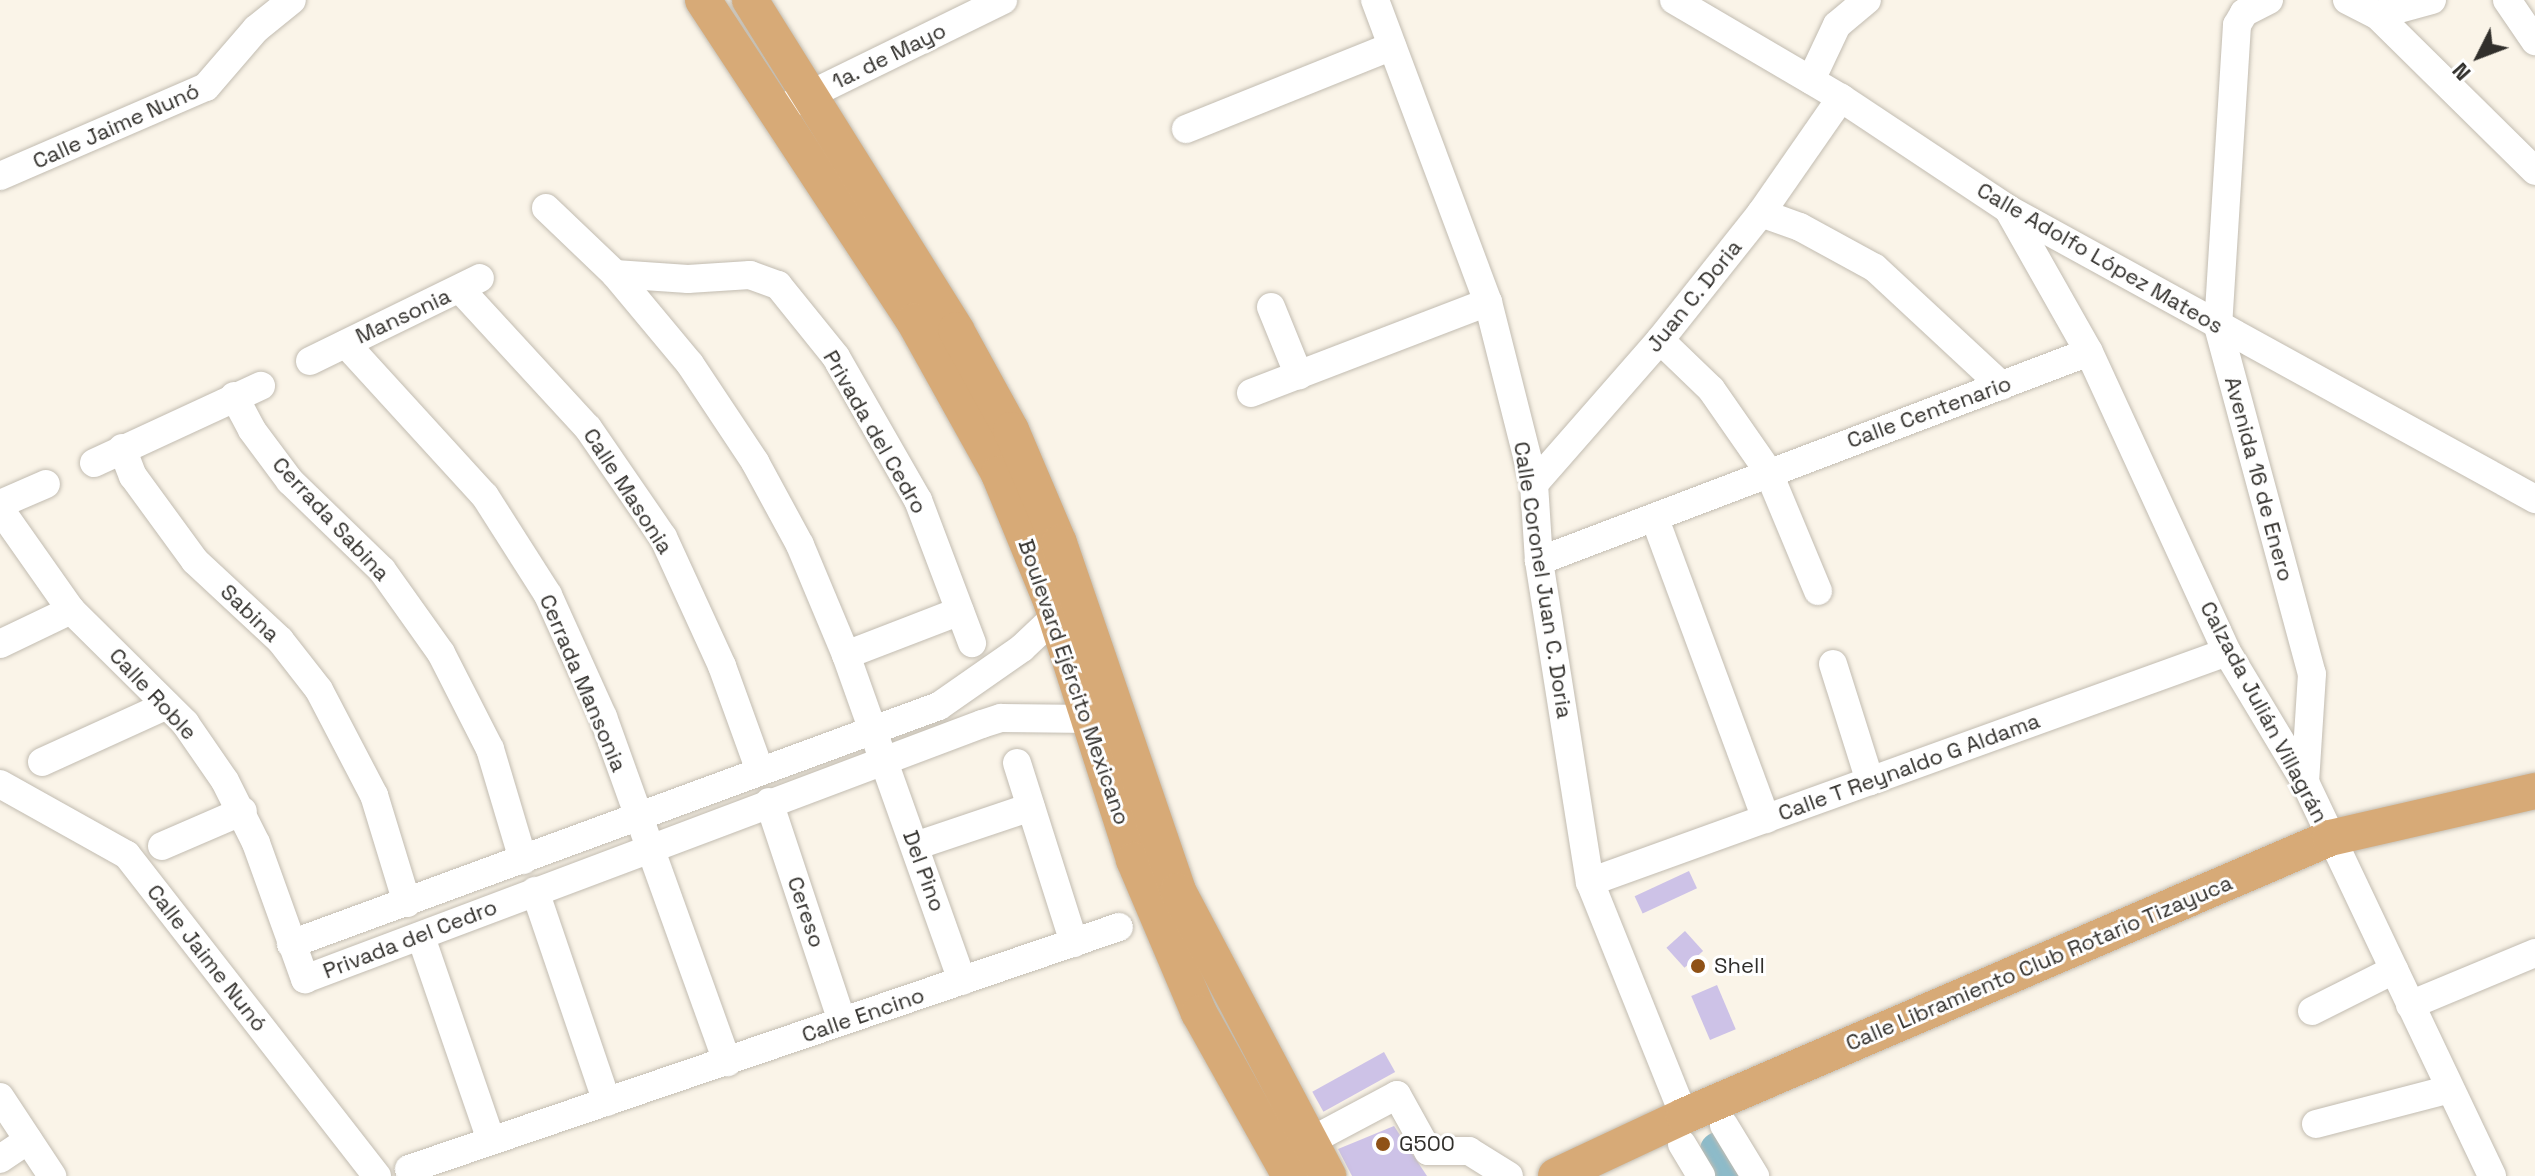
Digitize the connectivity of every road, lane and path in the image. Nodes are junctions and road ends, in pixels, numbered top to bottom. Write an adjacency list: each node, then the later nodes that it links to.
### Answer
1 (292, 0): 22 (street, Calle Jaime Nunó)
2 (703, 0): 19 (main road, Boulevard Ejército Mexicano)
3 (750, 0): 17 (main road, Boulevard Ejército Mexicano)
4 (1003, 0): 12 (street, 1a. de Mayo)
5 (1375, 0): 15 (street, Calle Coronel Juan C. Doria)
6 (1674, 0): 16 (street, Calle Adolfo López Mateos)
7 (1867, 0): 16 (street)
8 (2269, 0): 30 (street, Avenida 16 de Enero)
9 (2347, 0): 13 (street)
10 (2432, 0): 13 (street)
11 (2507, 0): 14 (street)
12 (952, 11): 17 (street, 1a. de Mayo)
13 (2377, 15): 21 (street)
14 (2535, 41)
15 (1392, 46): 20 (street); 28 (street, Calle Coronel Juan C. Doria)
16 (1811, 80): 18 (street, Calle Adolfo López Mateos)
17 (810, 94): 19 (street, 1a. de Mayo); 102 (main road, Boulevard Ejército Mexicano)
18 (1841, 98): 24 (street, Calle Adolfo López Mateos); 25 (street, Juan C. Doria)
19 (775, 114): 50 (main road, Boulevard Ejército Mexicano)
20 (1186, 129)
21 (2535, 171)
22 (0, 176)
23 (546, 208): 26 (street)
24 (2008, 209): 30 (street, Calle Adolfo López Mateos); 33 (street, Calzada Julián Villagrán)
25 (1761, 213): 31 (street, Juan C. Doria); 36 (street)
26 (615, 274): 49 (street, Privada del Cedro); 54 (street)
27 (470, 284): 32 (street, Mansonia); 66 (street, Calle Masonia)
28 (1488, 302): 35 (street); 42 (street, Calle Coronel Juan C. Doria)
29 (1271, 307): 35 (street)
30 (2218, 326): 43 (street, Calle Adolfo López Mateos); 68 (street, Avenida 16 de Enero)
31 (1660, 340): 40 (street); 42 (street, Juan C. Doria)
32 (346, 344): 34 (street, Mansonia); 75 (street, Cerrada Mansonia)
33 (2089, 352): 36 (street, Calle Centenario); 53 (street, Calzada Julián Villagrán)
34 (310, 361)
35 (1299, 376): 37 (street)
36 (2002, 386): 40 (street, Calle Centenario)
37 (1251, 393)
38 (122, 448): 39 (street); 81 (street, Cerrada Sabina); 84 (street, Sabina)
39 (94, 463)
40 (1768, 471): 45 (street, Calle Centenario); 47 (street)
41 (46, 484): 44 (street)
42 (1534, 484): 46 (street, Calle Coronel Juan C. Doria)
43 (2535, 499)
44 (0, 506): 48 (street, Calle Roble)
45 (1655, 519): 46 (street, Calle Centenario); 76 (street)
46 (1539, 561): 82 (street, Calle Coronel Juan C. Doria)
47 (1818, 591)
48 (71, 610): 52 (street); 57 (street, Calle Roble)
49 (960, 611): 51 (street, Privada del Cedro); 54 (street)
50 (1056, 616): 56 (street, Privada del Cedro); 60 (main road, Boulevard Ejército Mexicano)
51 (972, 643)
52 (0, 644)
53 (2227, 652): 67 (street, Calle T Reynaldo G Aldama); 68 (street, Calzada Julián Villagrán)
54 (846, 655): 61 (street)
55 (1833, 664): 67 (street)
56 (985, 675): 58 (street, Privada del Cedro); 59 (street)
57 (167, 705): 63 (street); 74 (street, Calle Roble)
58 (939, 706): 61 (street, Privada del Cedro); 62 (street)
59 (1001, 718): 60 (street, Privada del Cedro); 62 (street, Privada del Cedro)
60 (1092, 719): 109 (main road, Boulevard Ejército Mexicano)
61 (874, 732): 64 (street, Del Pino); 66 (street, Privada del Cedro)
62 (950, 737): 64 (street, Privada del Cedro)
63 (42, 762)
64 (884, 762): 71 (street, Privada del Cedro); 78 (street, Del Pino)
65 (1017, 763): 72 (street)
66 (760, 771): 75 (street, Privada del Cedro)
67 (1870, 781): 76 (street, Calle T Reynaldo G Aldama)
68 (2305, 782): 80 (street, Calzada Julián Villagrán)
69 (0, 784): 108 (street, Calle Jaime Nunó)
70 (2535, 791): 80 (main road, Calle Libramiento Club Rotario Tizayuca)
71 (769, 802): 79 (street, Privada del Cedro); 94 (street, Cereso)
72 (1031, 807): 78 (street); 87 (street)
73 (2535, 810): 80 (main road, Calle Libramiento Club Rotario Tizayuca)
74 (243, 811): 77 (street); 88 (street, Calle Roble)
75 (636, 814): 79 (street, Cerrada Mansonia); 81 (street, Privada del Cedro)
76 (1766, 819): 82 (street, Calle T Reynaldo G Aldama)
77 (162, 846)
78 (915, 846): 91 (street, Del Pino)
79 (650, 848): 83 (street, Privada del Cedro); 95 (street)
80 (2335, 849): 90 (street, Calzada Julián Villagrán); 100 (main road, Calle Libramiento Club Rotario Tizayuca); 101 (main road, Calle Libramiento Club Rotario Tizayuca)
81 (523, 860): 84 (street, Privada del Cedro)
82 (1590, 882): 101 (street, Calle Coronel Juan C. Doria)
83 (535, 891): 86 (street, Privada del Cedro); 98 (street)
84 (407, 903): 88 (street, Privada del Cedro)
85 (1119, 927): 87 (street, Calle Encino)
86 (421, 937): 88 (street, Privada del Cedro); 104 (street)
87 (1074, 943): 91 (street, Calle Encino)
88 (291, 944)
89 (2535, 953): 92 (street)
90 (2394, 970): 92 (street, Calzada Julián Villagrán); 93 (street)
91 (962, 981): 94 (street, Calle Encino)
92 (2410, 1005): 96 (street, Calzada Julián Villagrán)
93 (2312, 1011)
94 (842, 1021): 95 (street, Calle Encino)
95 (727, 1062): 98 (street, Calle Encino)
96 (2450, 1089): 99 (street); 116 (street, Calzada Julián Villagrán)
97 (0, 1097): 103 (street)
98 (607, 1102): 104 (street, Calle Encino)
99 (2316, 1124)
100 (1724, 1125): 101 (main road, Calle Libramiento Club Rotario Tizayuca); 115 (street)
101 (1683, 1130): 112 (main road, Calle Libramiento Club Rotario Tizayuca); 113 (main road, Calle Libramiento Club Rotario Tizayuca); 114 (street, Calle Coronel Juan C. Doria)
102 (1305, 1134): 110 (main road, Boulevard Ejército Mexicano); 111 (street)
103 (28, 1140): 105 (street); 107 (street)
104 (491, 1140): 106 (street, Calle Encino)
105 (0, 1159)
106 (409, 1169)
107 (52, 1176)
108 (377, 1176)
109 (1290, 1176)
110 (1328, 1176)
111 (1509, 1176)
112 (1556, 1176)
113 (1613, 1176)
114 (1701, 1176)
115 (1755, 1176)
116 (2492, 1176)

